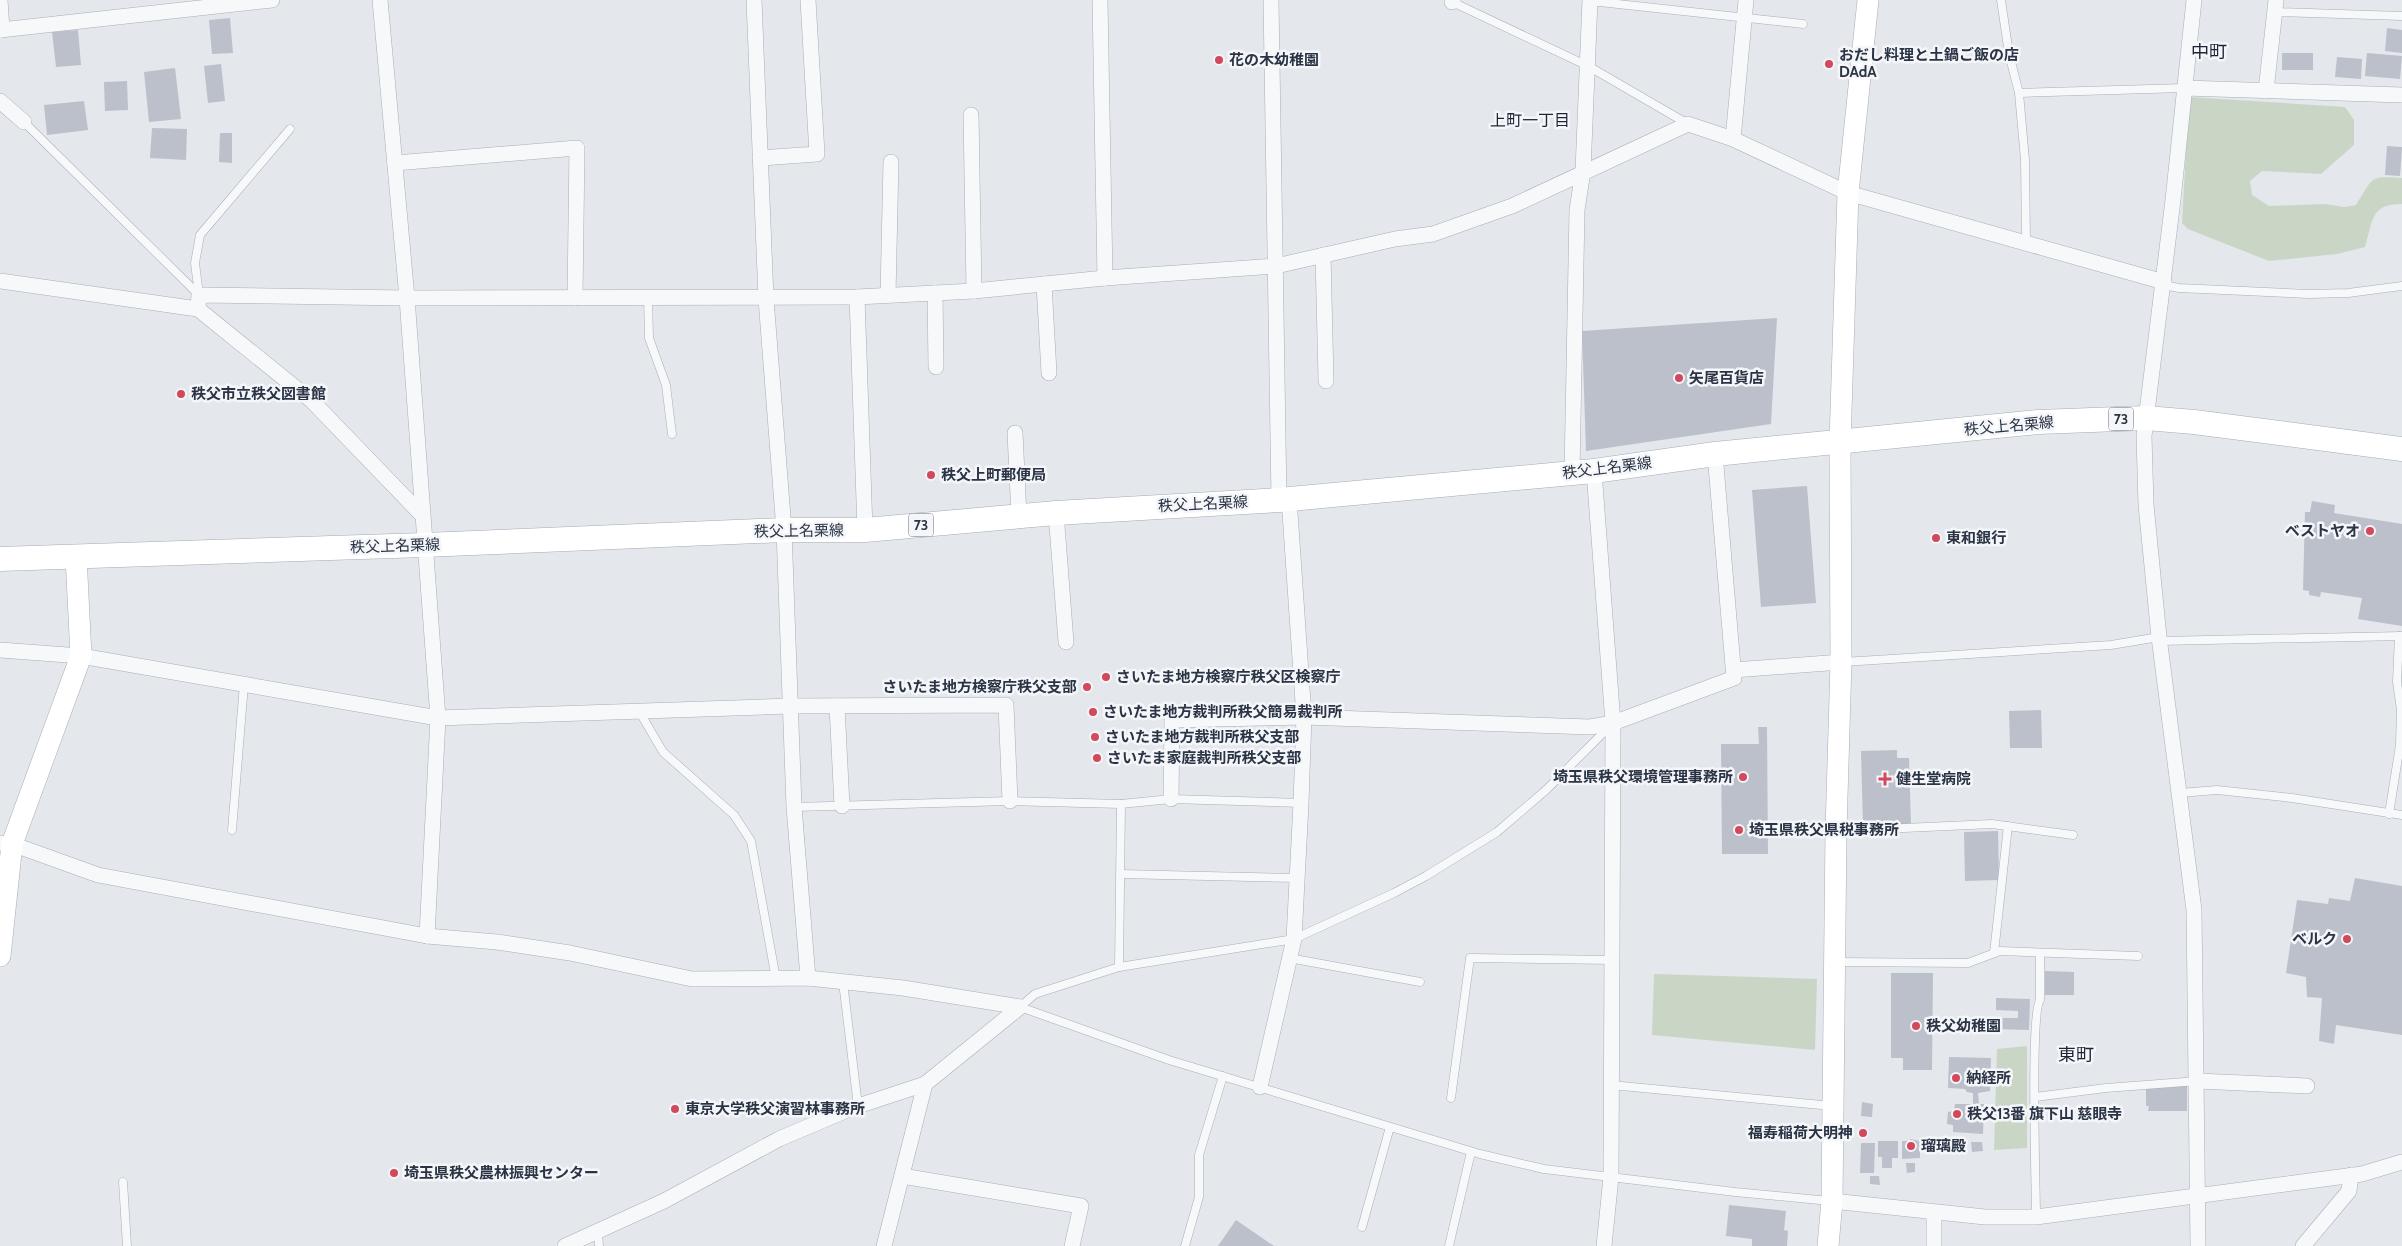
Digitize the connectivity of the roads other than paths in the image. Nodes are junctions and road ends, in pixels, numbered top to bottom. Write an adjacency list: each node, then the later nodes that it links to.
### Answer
1 (7, 0): 12 (lane)
2 (272, 0): 19 (street)
3 (380, 0): 33 (street)
4 (754, 0): 31 (street)
5 (808, 0): 31 (street)
6 (1100, 0): 39 (street)
7 (1271, 0): 38 (street)
8 (1746, 0): 17 (street)
9 (1868, 0): 35 (street)
10 (2001, 0): 23 (lane)
11 (2194, 0): 21 (street)
12 (0, 1): 19 (street)
13 (1451, 1): 20 (lane)
14 (1590, 1): 17 (lane); 20 (street)
15 (2275, 6): 16 (lane); 22 (street)
16 (2402, 16)
17 (1744, 17): 18 (lane); 30 (street)
18 (1803, 24)
19 (1, 30)
20 (1588, 66): 28 (lane); 34 (street)
21 (2184, 88): 22 (street); 23 (lane); 42 (street)
22 (2266, 91): 24 (street)
23 (2019, 93): 36 (lane)
24 (2402, 96)
25 (0, 101): 27 (street)
26 (971, 115): 44 (street)
27 (24, 122): 52 (lane)
28 (1688, 124): 30 (street); 34 (street)
29 (290, 129): 52 (lane)
30 (1733, 139): 35 (street)
31 (760, 158): 51 (street)
32 (891, 162): 46 (street)
33 (395, 163): 48 (street); 49 (street)
34 (1583, 170): 37 (street); 62 (street)
35 (1848, 193): 36 (street); 59 (street)
36 (2026, 243): 42 (street)
37 (1323, 255): 38 (street); 55 (street)
38 (1276, 266): 39 (street); 63 (street)
39 (1104, 278): 41 (street)
40 (0, 281): 52 (street)
41 (1044, 284): 44 (street); 54 (street)
42 (2164, 284): 43 (lane); 56 (street)
43 (2402, 286)
44 (974, 291): 45 (street)
45 (935, 293): 46 (street); 53 (street)
46 (888, 295): 47 (street)
47 (857, 297): 51 (street); 68 (street)
48 (407, 298): 49 (street); 52 (street); 65 (street)
49 (576, 298): 50 (street)
50 (648, 298): 51 (street); 58 (lane)
51 (766, 299): 67 (street)
52 (199, 302): 65 (street)
53 (936, 367)
54 (1049, 374)
55 (1326, 381)
56 (2146, 418): 59 (main road, 秩父上名栗線 / 73); 60 (main road, 秩父上名栗線 / 73); 73 (street)
57 (1015, 433): 66 (street)
58 (672, 434)
59 (1840, 443): 61 (main road, 秩父上名栗線 / 73); 77 (street)
60 (2402, 449)
61 (1715, 454): 62 (main road, 秩父上名栗線 / 73); 78 (street)
62 (1583, 472): 63 (main road, 秩父上名栗線 / 73); 85 (street)
63 (1284, 499): 64 (main road, 秩父上名栗線 / 73); 83 (street)
64 (1056, 513): 66 (main road, 秩父上名栗線 / 73); 74 (street)
65 (422, 515): 69 (street)
66 (1018, 516): 68 (main road, 秩父上名栗線 / 73)
67 (784, 530): 68 (main road, 秩父上名栗線 / 73); 69 (main road, 秩父上名栗線 / 73); 80 (street)
68 (865, 530)
69 (424, 545): 70 (main road, 秩父上名栗線 / 73); 84 (street)
70 (76, 556): 71 (main road, 秩父上名栗線 / 73); 76 (street)
71 (0, 559)
72 (2400, 636): 73 (lane); 93 (lane)
73 (2159, 639): 77 (lane); 86 (street)
74 (1066, 642)
75 (0, 650): 76 (street)
76 (81, 656): 79 (street); 99 (street)
77 (1841, 662): 78 (street); 97 (street)
78 (1734, 670): 85 (street)
79 (244, 684): 84 (street); 96 (lane)
80 (790, 706): 81 (street); 82 (street); 92 (street)
81 (837, 706): 88 (street); 91 (street)
82 (639, 711): 84 (street); 113 (lane)
83 (1304, 717): 85 (street); 87 (street); 89 (street)
84 (438, 718): 102 (street)
85 (1613, 723): 103 (lane); 109 (street)
86 (2180, 793): 93 (lane); 118 (street)
87 (1171, 800): 89 (lane); 90 (lane)
88 (1010, 801): 90 (lane); 91 (lane)
89 (1301, 803): 101 (street)
90 (1121, 804): 100 (lane)
91 (842, 806): 92 (lane)
92 (794, 807): 112 (street)
93 (2389, 814): 94 (lane)
94 (2402, 815)
95 (2008, 826): 97 (lane); 98 (lane); 104 (lane)
96 (232, 830)
97 (1836, 831): 110 (street)
98 (2073, 835)
99 (6, 843): 102 (street); 106 (street)
100 (1120, 874): 101 (lane); 111 (lane)
101 (1297, 878): 103 (street)
102 (427, 936): 113 (street)
103 (1294, 939): 108 (street); 111 (lane)
104 (1994, 953): 105 (lane); 110 (lane)
105 (2040, 954): 107 (lane); 123 (lane)
106 (0, 956)
107 (2138, 956)
108 (1289, 958): 115 (lane); 122 (street)
109 (1612, 960): 120 (street); 124 (lane)
110 (1834, 962): 126 (street)
111 (1119, 967): 116 (lane)
112 (808, 978): 113 (street); 114 (street)
113 (776, 979)
114 (843, 982): 116 (street); 125 (lane)
115 (1420, 982)
116 (1020, 1007): 117 (lane); 119 (street)
117 (1224, 1076): 122 (lane); 144 (lane)
118 (2198, 1081): 121 (street); 123 (lane); 134 (street)
119 (925, 1084): 125 (street); 131 (street)
120 (1612, 1085): 126 (lane); 132 (street)
121 (2307, 1086)
122 (1260, 1087): 127 (lane)
123 (2035, 1097): 137 (lane)
124 (1451, 1098)
125 (858, 1106): 139 (street)
126 (1832, 1106): 135 (street)
127 (1390, 1127): 128 (lane); 138 (lane)
128 (1471, 1152): 132 (lane); 145 (lane)
129 (2402, 1162): 130 (street)
130 (2351, 1175): 134 (street); 150 (street)
131 (902, 1176): 142 (street); 143 (street)
132 (1611, 1177): 135 (lane); 146 (street)
133 (123, 1182): 140 (lane)
134 (2198, 1195): 137 (street); 149 (street)
135 (1832, 1201): 136 (street); 147 (street)
136 (1934, 1213): 137 (street); 148 (street)
137 (2036, 1217)
138 (1362, 1227)
139 (598, 1239): 141 (street)
140 (127, 1246)
141 (566, 1246)
142 (884, 1246)
143 (1072, 1246)
144 (1185, 1246)
145 (1449, 1246)
146 (1604, 1246)
147 (1828, 1246)
148 (1934, 1246)
149 (2198, 1246)
150 (2303, 1246)

